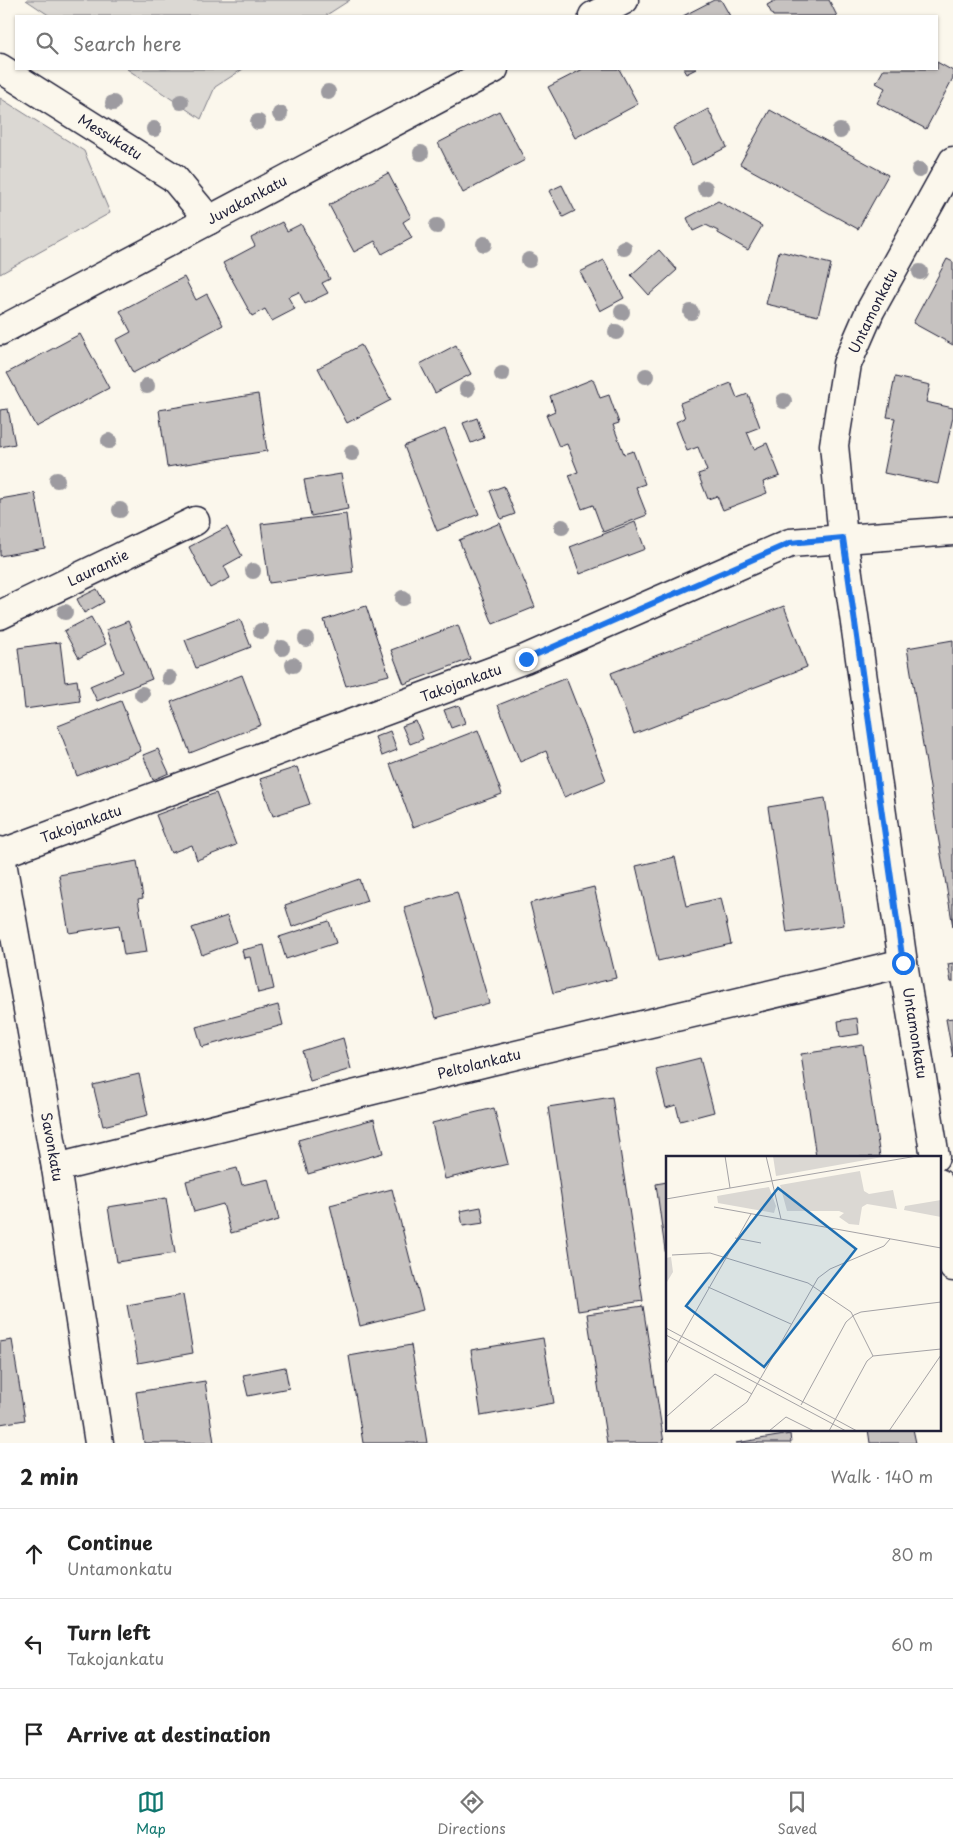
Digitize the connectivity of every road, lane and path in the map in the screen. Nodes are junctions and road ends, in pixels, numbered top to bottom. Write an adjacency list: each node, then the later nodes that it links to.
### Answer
1 (624, 0): 2 (street)
2 (595, 15)
3 (0, 68): 6 (street, Messukatu)
4 (492, 70): 6 (street, Juvakankatu)
5 (953, 161): 10 (street, Untamonkatu)
6 (209, 220): 7 (street, Juvakankatu)
7 (0, 331)
8 (195, 521): 11 (street, Laurantie)
9 (953, 531): 10 (street, Takojankatu)
10 (843, 538): 12 (street, Takojankatu); 13 (street, Untamonkatu)
11 (0, 615)
12 (0, 853): 15 (street, Savonkatu)
13 (903, 963): 14 (street, Untamonkatu); 15 (street, Peltolankatu)
14 (935, 1156)
15 (56, 1168): 18 (street, Savonkatu)
16 (940, 1189): 17 (street)
17 (953, 1267)
18 (99, 1443)

